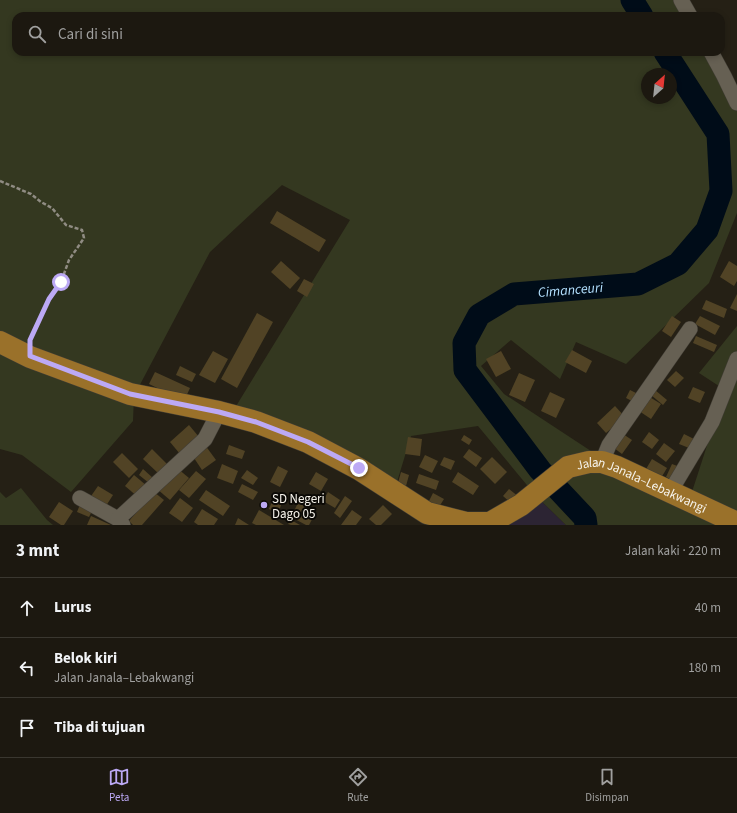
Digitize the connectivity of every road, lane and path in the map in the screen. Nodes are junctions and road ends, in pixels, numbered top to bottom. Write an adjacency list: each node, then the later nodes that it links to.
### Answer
1 (681, 0): 2 (street)
2 (688, 12)
3 (713, 56): 4 (street)
4 (737, 103)
5 (0, 181): 8 (path)
6 (690, 329): 11 (street)
7 (0, 342): 8 (main road)
8 (30, 356): 10 (main road)
9 (737, 359): 12 (street)
10 (219, 412): 11 (main road, Jalan Janala–Lebakwangi); 14 (street)
11 (602, 462): 12 (main road, Jalan Janala–Lebakwangi)
12 (670, 492): 15 (main road, Jalan Janala–Lebakwangi)
13 (80, 498): 14 (street)
14 (120, 522)
15 (737, 522)

